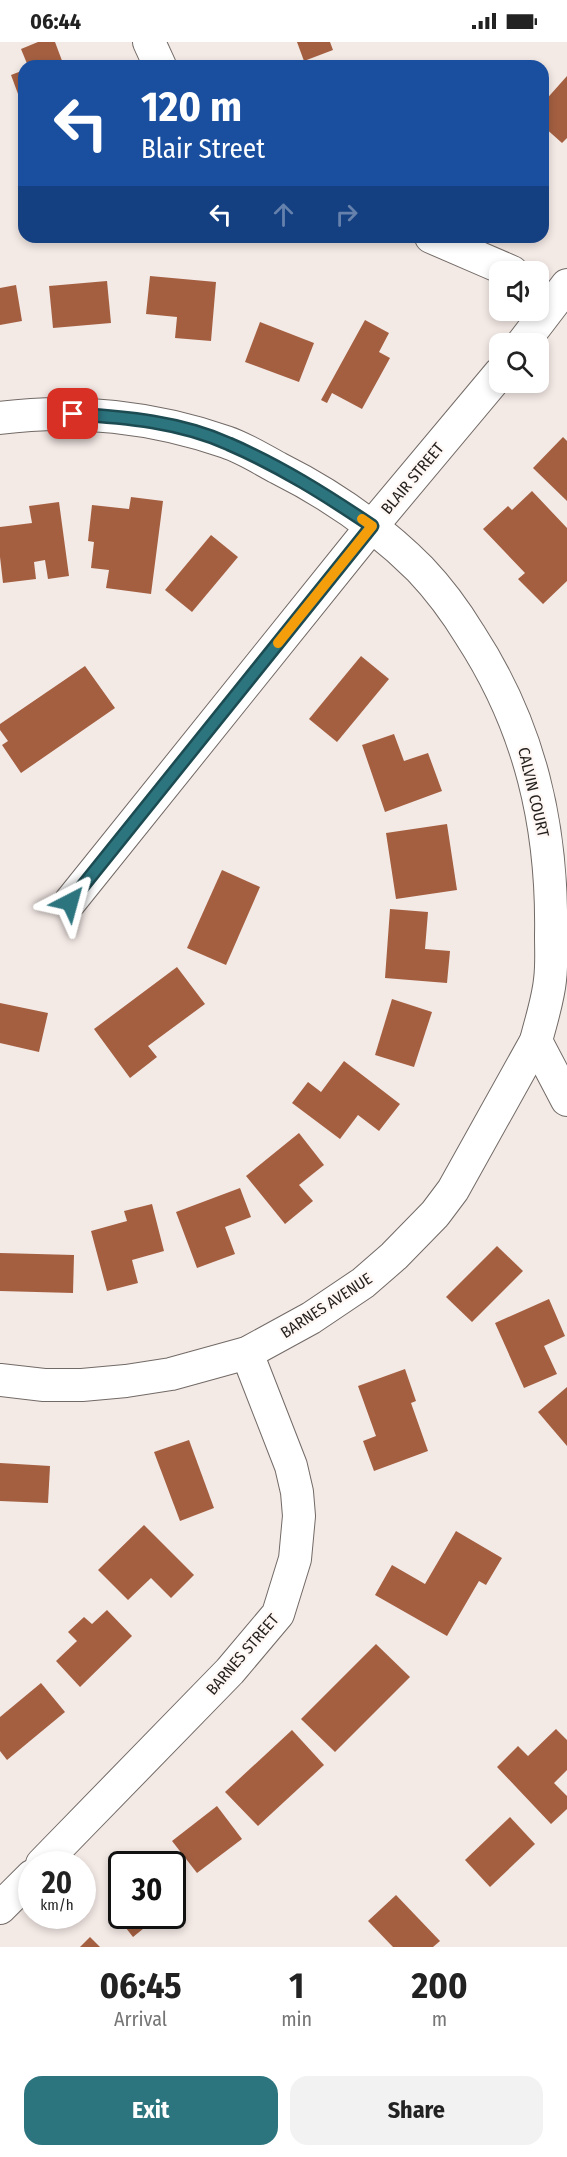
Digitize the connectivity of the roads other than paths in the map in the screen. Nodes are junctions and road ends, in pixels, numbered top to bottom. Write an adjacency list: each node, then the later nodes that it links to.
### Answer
1 (149, 42): 2 (street)
2 (157, 60)
3 (445, 243): 4 (street)
4 (489, 262)
5 (555, 286): 6 (street)
6 (528, 333)
7 (489, 386): 9 (street, BLAIR STREET)
8 (0, 418): 9 (street, BLAIR STREET)
9 (372, 526): 10 (street); 11 (street, CALVIN COURT)
10 (70, 902)
11 (536, 1041): 12 (street); 13 (street, BARNES AVENUE)
12 (567, 1100)
13 (247, 1353): 14 (street, BARNES AVENUE); 15 (street, BARNES STREET)
14 (0, 1380)
15 (55, 1851)
16 (18, 1890): 17 (street)
17 (0, 1908)

